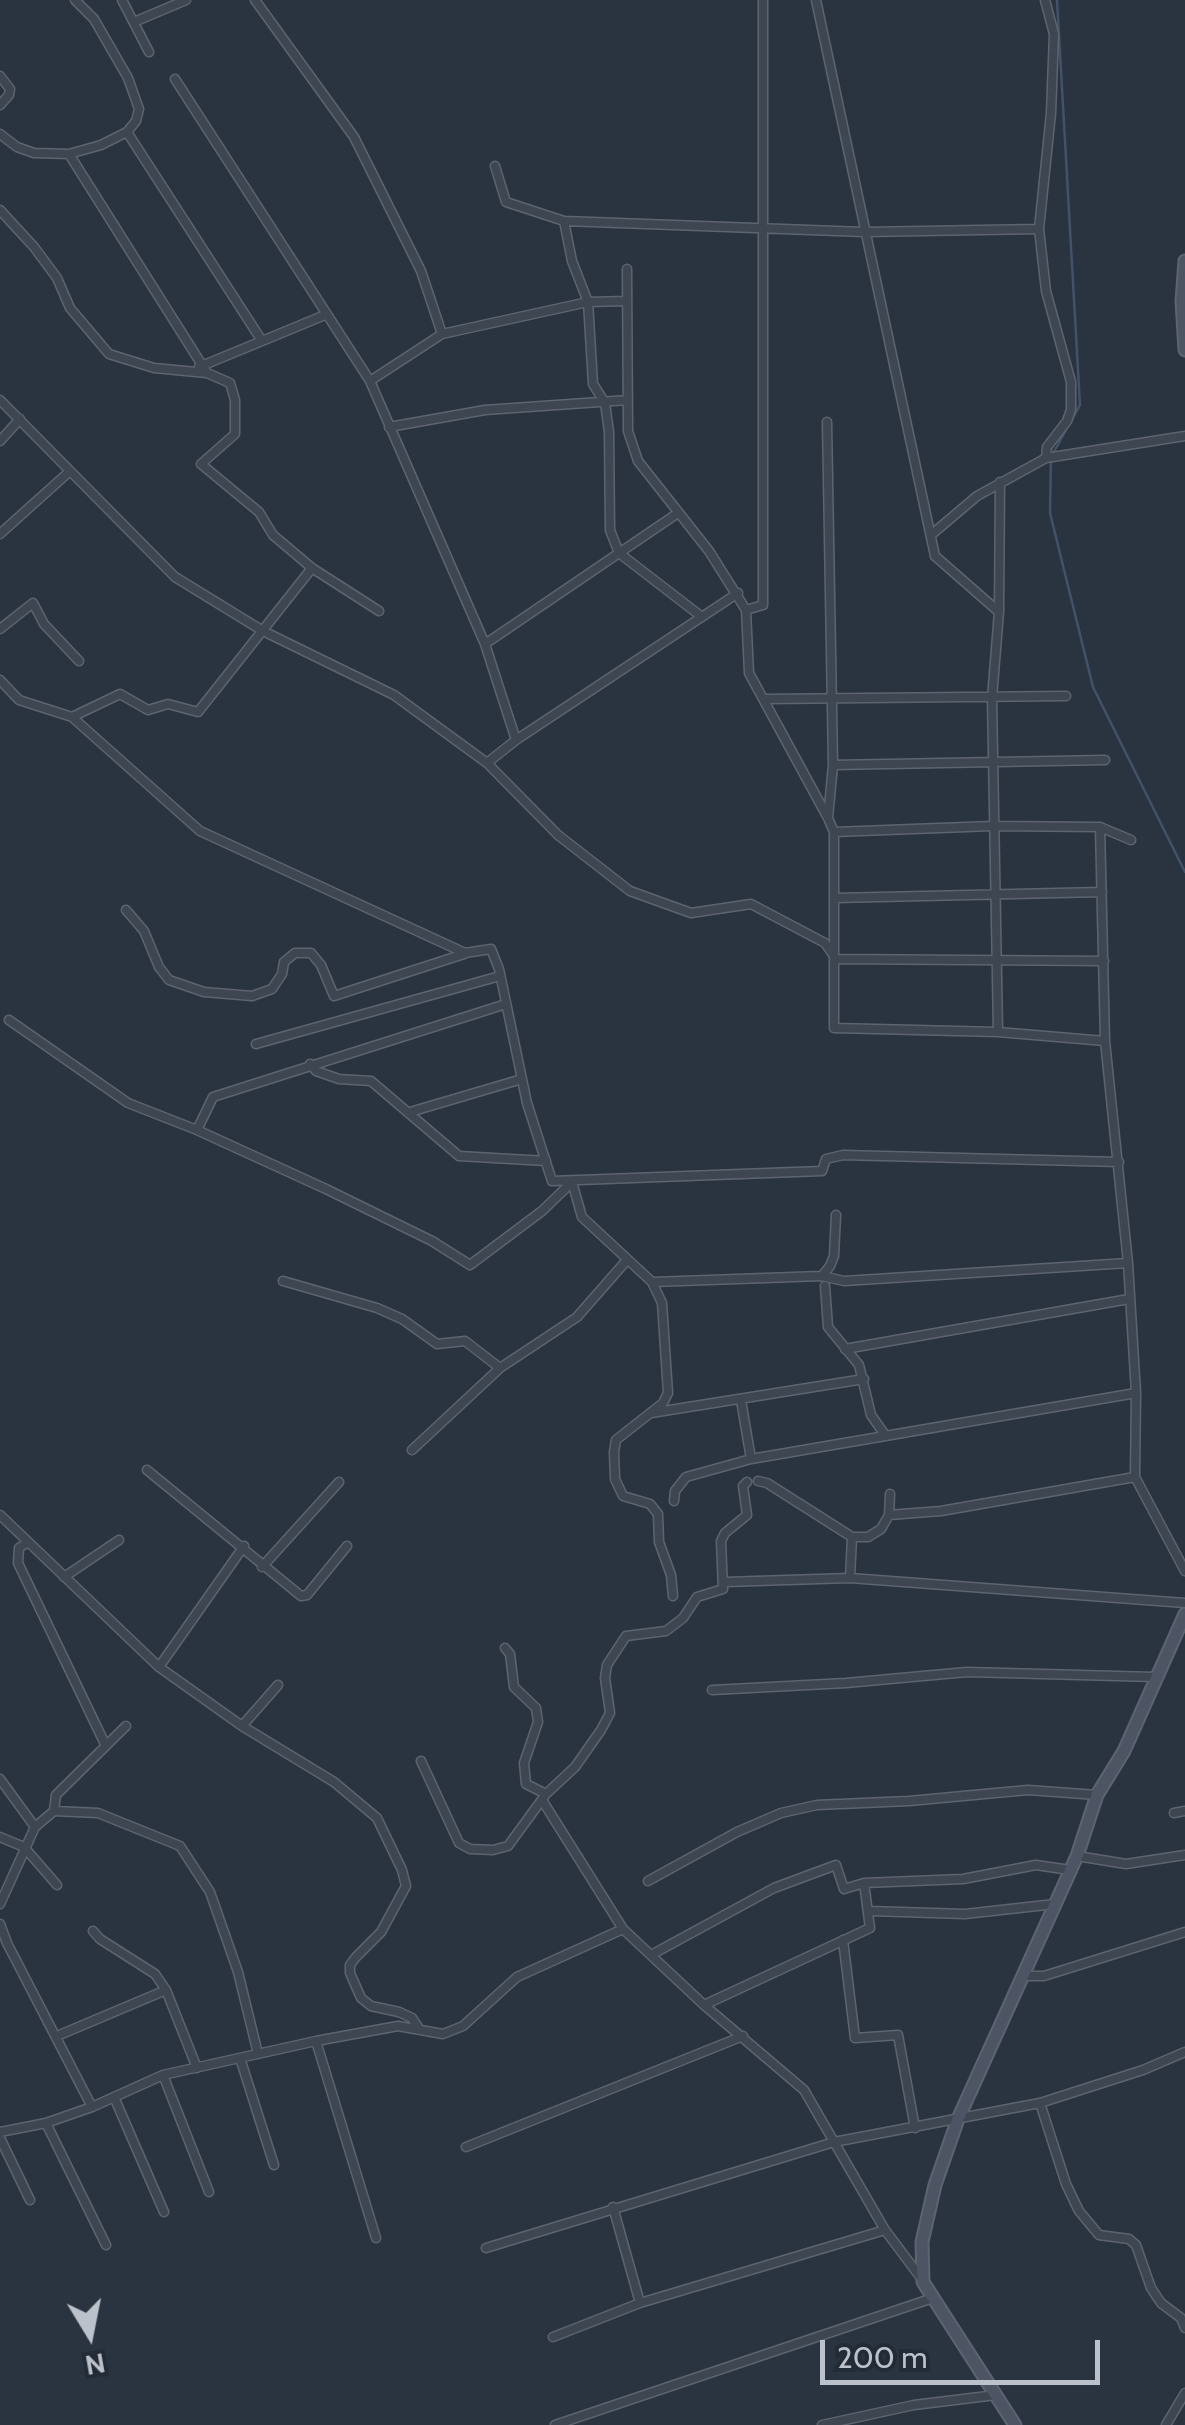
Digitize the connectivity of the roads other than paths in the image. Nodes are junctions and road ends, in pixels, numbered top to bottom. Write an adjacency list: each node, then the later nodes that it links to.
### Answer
1 (75, 0): 13 (street)
2 (122, 0): 8 (street)
3 (186, 0): 8 (street)
4 (254, 0): 27 (street)
5 (763, 0): 19 (street)
6 (816, 0): 21 (street)
7 (1045, 0): 20 (street)
8 (134, 22): 9 (street)
9 (149, 52)
10 (0, 76): 12 (street)
11 (175, 79): 26 (street)
12 (0, 106)
13 (127, 132): 15 (street); 28 (street)
14 (0, 134): 15 (street)
15 (69, 154): 30 (street)
16 (495, 166): 18 (street)
17 (0, 210): 30 (street)
18 (564, 222): 19 (street); 25 (street)
19 (763, 230): 21 (street); 49 (street)
20 (1038, 230): 21 (street); 40 (street)
21 (864, 232): 45 (street)
22 (1185, 261): 29 (street)
23 (627, 269): 24 (street)
24 (627, 301): 25 (street); 33 (street)
25 (588, 302): 27 (street); 34 (street)
26 (325, 315): 28 (street); 31 (street)
27 (442, 334): 31 (street)
28 (262, 341): 30 (street)
29 (1185, 350)
30 (205, 369): 47 (street)
31 (370, 381): 37 (street)
32 (0, 400): 35 (street)
33 (628, 400): 34 (street); 43 (street)
34 (606, 403): 37 (street); 46 (street)
35 (20, 420): 39 (street); 41 (street)
36 (827, 422): 59 (street)
37 (389, 427): 55 (street)
38 (1185, 436): 40 (street)
39 (0, 441)
40 (1046, 458): 42 (street)
41 (70, 471): 44 (street); 54 (street)
42 (1000, 482): 45 (street); 51 (street)
43 (678, 513): 46 (street); 48 (street)
44 (0, 534)
45 (930, 535): 51 (street)
46 (619, 553): 52 (street); 55 (street)
47 (312, 568): 50 (street); 54 (street)
48 (738, 593): 49 (street); 52 (street)
49 (746, 610): 61 (street)
50 (379, 611)
51 (1000, 612): 60 (street)
52 (702, 617): 63 (street)
53 (0, 628): 56 (street)
54 (263, 632): 62 (street); 66 (street)
55 (485, 644): 63 (street)
56 (79, 660)
57 (0, 680): 62 (street)
58 (1066, 696): 60 (street)
59 (832, 697): 60 (street); 61 (street); 67 (street)
60 (992, 698): 65 (street)
61 (765, 699): 68 (street)
62 (72, 717): 77 (street)
63 (516, 740): 66 (street)
64 (1105, 760): 65 (street)
65 (992, 761): 67 (street); 69 (street)
66 (487, 763): 78 (street)
67 (832, 765): 68 (street)
68 (828, 818): 71 (street)
69 (992, 826): 70 (street); 71 (street); 74 (street)
70 (1100, 827): 72 (street); 73 (street)
71 (834, 832): 75 (street)
72 (1131, 840)
73 (1102, 892): 74 (street); 79 (street)
74 (994, 894): 75 (street); 80 (street)
75 (835, 898): 78 (street)
76 (126, 910): 77 (street)
77 (466, 953): 81 (street)
78 (836, 959): 80 (street); 84 (street)
79 (1104, 961): 80 (street); 85 (street)
80 (996, 962): 84 (street)
81 (500, 976): 82 (street); 86 (street)
82 (506, 1004): 87 (street); 88 (street)
83 (9, 1020): 90 (street)
84 (998, 1032): 85 (street)
85 (1106, 1041): 92 (street)
86 (256, 1044)
87 (310, 1064): 89 (street); 90 (street)
88 (522, 1080): 89 (street); 91 (street)
89 (410, 1112): 91 (street)
90 (197, 1130): 93 (street)
91 (546, 1161): 93 (street)
92 (1119, 1162): 93 (street); 96 (street)
93 (572, 1182): 95 (street)
94 (836, 1215): 97 (street)
95 (627, 1260): 99 (street); 103 (street)
96 (1128, 1262): 97 (street); 101 (street)
97 (822, 1276): 99 (street)
98 (283, 1281): 103 (street)
99 (652, 1282): 107 (street)
100 (825, 1286): 102 (street)
101 (1129, 1299): 102 (street); 105 (street)
102 (845, 1348): 104 (street)
103 (500, 1368): 109 (street)
104 (864, 1379): 106 (street); 108 (street)
105 (1136, 1393): 108 (street); 112 (street)
106 (740, 1400): 107 (street); 110 (street)
107 (648, 1414): 130 (street)
108 (886, 1435): 110 (street)
109 (412, 1450)
110 (751, 1459): 117 (street)
111 (147, 1470): 123 (street)
112 (1135, 1478): 119 (street); 126 (street)
113 (758, 1480): 120 (street)
114 (339, 1482): 125 (street)
115 (747, 1482): 129 (street)
116 (890, 1494): 119 (street)
117 (674, 1501)
118 (0, 1514): 122 (street)
119 (889, 1515): 120 (street)
120 (852, 1537): 128 (street)
121 (119, 1540): 127 (street)
122 (28, 1542): 127 (street); 140 (street)
123 (244, 1546): 125 (street); 134 (street)
124 (347, 1546): 125 (street)
125 (262, 1566)
126 (1185, 1571)
127 (64, 1576): 134 (street)
128 (850, 1578): 129 (street); 131 (street)
129 (725, 1582): 144 (street)
130 (673, 1596)
131 (1185, 1603)
132 (1185, 1614): 135 (street)
133 (505, 1648): 144 (street)
134 (159, 1667): 139 (street)
135 (1156, 1677): 137 (street); 143 (street)
136 (278, 1685): 139 (street)
137 (712, 1690)
138 (126, 1726): 140 (street)
139 (242, 1726): 169 (street)
140 (105, 1744): 146 (street)
141 (421, 1762): 144 (street)
142 (0, 1779): 148 (street)
143 (1097, 1795): 152 (street); 154 (street)
144 (544, 1797): 161 (street)
145 (1185, 1811): 147 (street)
146 (54, 1812): 148 (street); 174 (street)
147 (1174, 1813)
148 (36, 1827): 150 (street)
149 (0, 1837): 150 (street)
150 (24, 1847): 156 (street); 157 (street)
151 (1185, 1854): 152 (street)
152 (1077, 1856): 153 (street)
153 (1070, 1870): 155 (street); 158 (street)
154 (648, 1882)
155 (864, 1882): 159 (street); 165 (street)
156 (57, 1885)
157 (0, 1904)
158 (1055, 1904): 159 (street); 166 (street)
159 (869, 1911): 164 (street)
160 (0, 1924): 170 (street)
161 (623, 1929): 165 (street); 169 (street)
162 (93, 1930): 167 (street)
163 (1185, 1932): 166 (street)
164 (843, 1940): 168 (street); 183 (street)
165 (650, 1955): 168 (street)
166 (1022, 1976): 181 (street)
167 (166, 1990): 170 (street); 176 (street)
168 (704, 2005): 171 (street)
169 (420, 2030): 172 (street)
170 (57, 2036): 180 (street)
171 (742, 2036): 185 (street); 186 (street)
172 (316, 2041): 174 (street); 193 (street)
173 (1185, 2052): 179 (street)
174 (258, 2054): 175 (street)
175 (240, 2058): 176 (street); 187 (street)
176 (198, 2068): 177 (street)
177 (163, 2075): 178 (street); 188 (street)
178 (114, 2098): 180 (street); 191 (street)
179 (1040, 2103): 181 (street); 199 (street)
180 (92, 2108): 182 (street)
181 (958, 2118): 183 (street); 196 (street)
182 (46, 2123): 184 (street); 194 (street)
183 (915, 2128): 185 (street)
184 (0, 2135): 189 (street)
185 (834, 2142): 190 (street); 192 (street)
186 (466, 2148)
187 (274, 2165)
188 (210, 2192)
189 (30, 2200)
190 (613, 2207): 195 (street); 198 (street)
191 (164, 2212)
192 (884, 2230): 196 (street); 198 (street)
193 (376, 2238)
194 (106, 2245)
195 (486, 2248)
196 (923, 2282): 197 (street)
197 (933, 2298): 202 (street); 204 (street)
198 (640, 2303): 200 (street)
199 (1185, 2328)
200 (553, 2337)
201 (1185, 2393): 207 (street)
202 (996, 2395): 203 (street); 206 (street)
203 (832, 2423): 205 (street)
204 (555, 2425)
205 (822, 2425)
206 (1015, 2425)
207 (1166, 2425)

